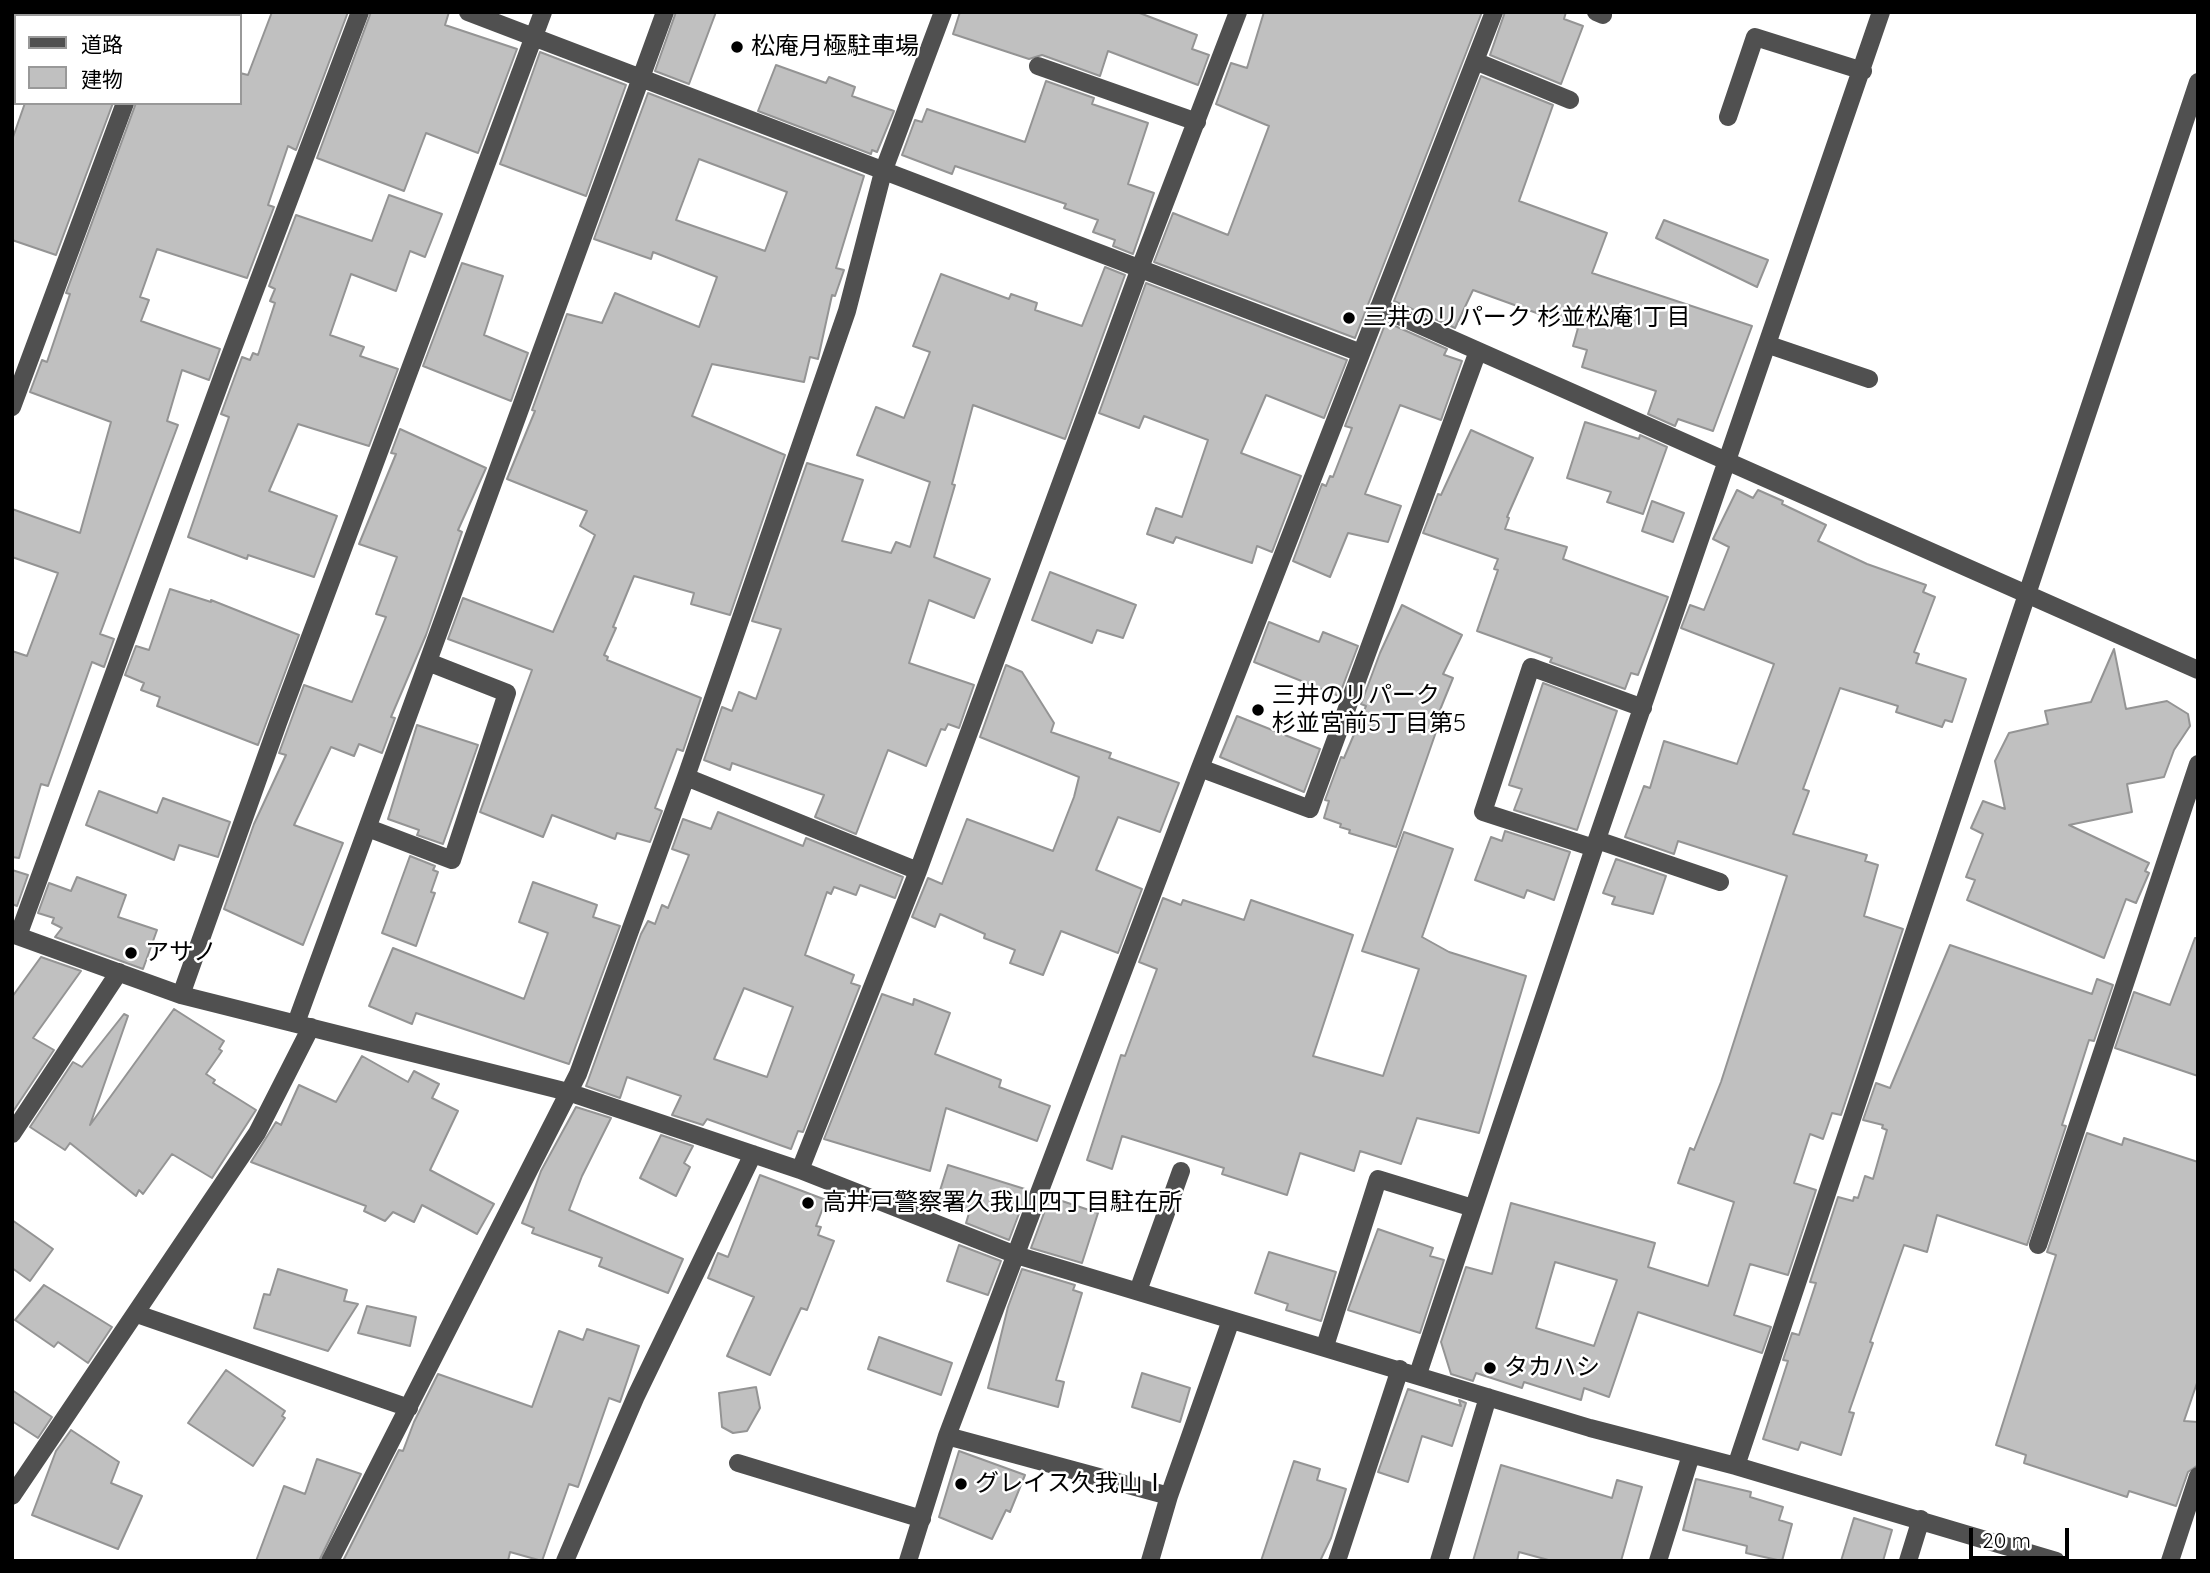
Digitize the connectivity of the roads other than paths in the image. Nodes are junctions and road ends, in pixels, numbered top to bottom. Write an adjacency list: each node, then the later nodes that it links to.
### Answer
1 (360, 12): 39 (street)
2 (468, 12): 9 (street)
3 (543, 12): 9 (street)
4 (665, 12): 13 (street)
5 (943, 12): 19 (street)
6 (1238, 12): 18 (street)
7 (1494, 12): 10 (street)
8 (1881, 12): 12 (street)
9 (534, 37): 13 (street); 41 (street)
10 (1475, 61): 15 (street); 21 (street)
11 (1038, 66): 18 (street)
12 (1863, 71): 17 (street); 22 (street)
13 (641, 78): 19 (street); 29 (street)
14 (2198, 82): 28 (street)
15 (1570, 100)
16 (124, 105): 26 (street)
17 (1728, 117)
18 (1197, 121): 20 (street)
19 (883, 172): 20 (street); 34 (street)
20 (1140, 268): 24 (street); 37 (street)
21 (1379, 307): 23 (street); 24 (street)
22 (1769, 345): 25 (street); 27 (street)
23 (1478, 351): 27 (street); 33 (street)
24 (1361, 353): 33 (street)
25 (1869, 379)
26 (12, 407)
27 (1728, 462): 28 (street); 31 (street)
28 (2029, 594): 30 (street); 62 (street)
29 (428, 662): 35 (street); 35 (street)
30 (2198, 670)
31 (1643, 708): 36 (street); 36 (street)
32 (2198, 764): 49 (street)
33 (1200, 768): 50 (street)
34 (686, 777): 37 (street); 43 (street)
35 (368, 828): 42 (street)
36 (1596, 844): 38 (street); 48 (street)
37 (918, 871): 46 (street)
38 (1720, 883)
39 (15, 935): 40 (street)
40 (119, 972): 41 (street); 44 (street)
41 (181, 995): 42 (street)
42 (304, 1025): 43 (street); 52 (street)
43 (568, 1092): 45 (street); 58 (street)
44 (12, 1134)
45 (753, 1154): 46 (street); 69 (street)
46 (800, 1170): 50 (street)
47 (1181, 1171): 51 (street)
48 (1473, 1208): 54 (street); 56 (street)
49 (2038, 1245)
50 (1016, 1255): 51 (street); 59 (street)
51 (1138, 1292): 53 (street)
52 (137, 1314): 58 (street); 64 (street)
53 (1231, 1320): 54 (street); 65 (street)
54 (1325, 1346): 55 (street)
55 (1400, 1369): 56 (street); 72 (street)
56 (1418, 1374): 57 (street)
57 (1488, 1397): 60 (street); 73 (street)
58 (409, 1408): 68 (street)
59 (947, 1436): 65 (street); 66 (street)
60 (1691, 1455): 62 (street); 74 (street)
61 (738, 1463): 66 (street)
62 (1737, 1466): 67 (street)
63 (2198, 1476): 77 (street)
64 (12, 1496)
65 (1170, 1496): 71 (street)
66 (922, 1519): 70 (street)
67 (1921, 1519): 75 (street); 76 (street)
68 (330, 1561)
69 (565, 1561)
70 (908, 1561)
71 (1150, 1561)
72 (1337, 1561)
73 (1439, 1561)
74 (1658, 1561)
75 (1908, 1561)
76 (2056, 1561)
77 (2170, 1561)

